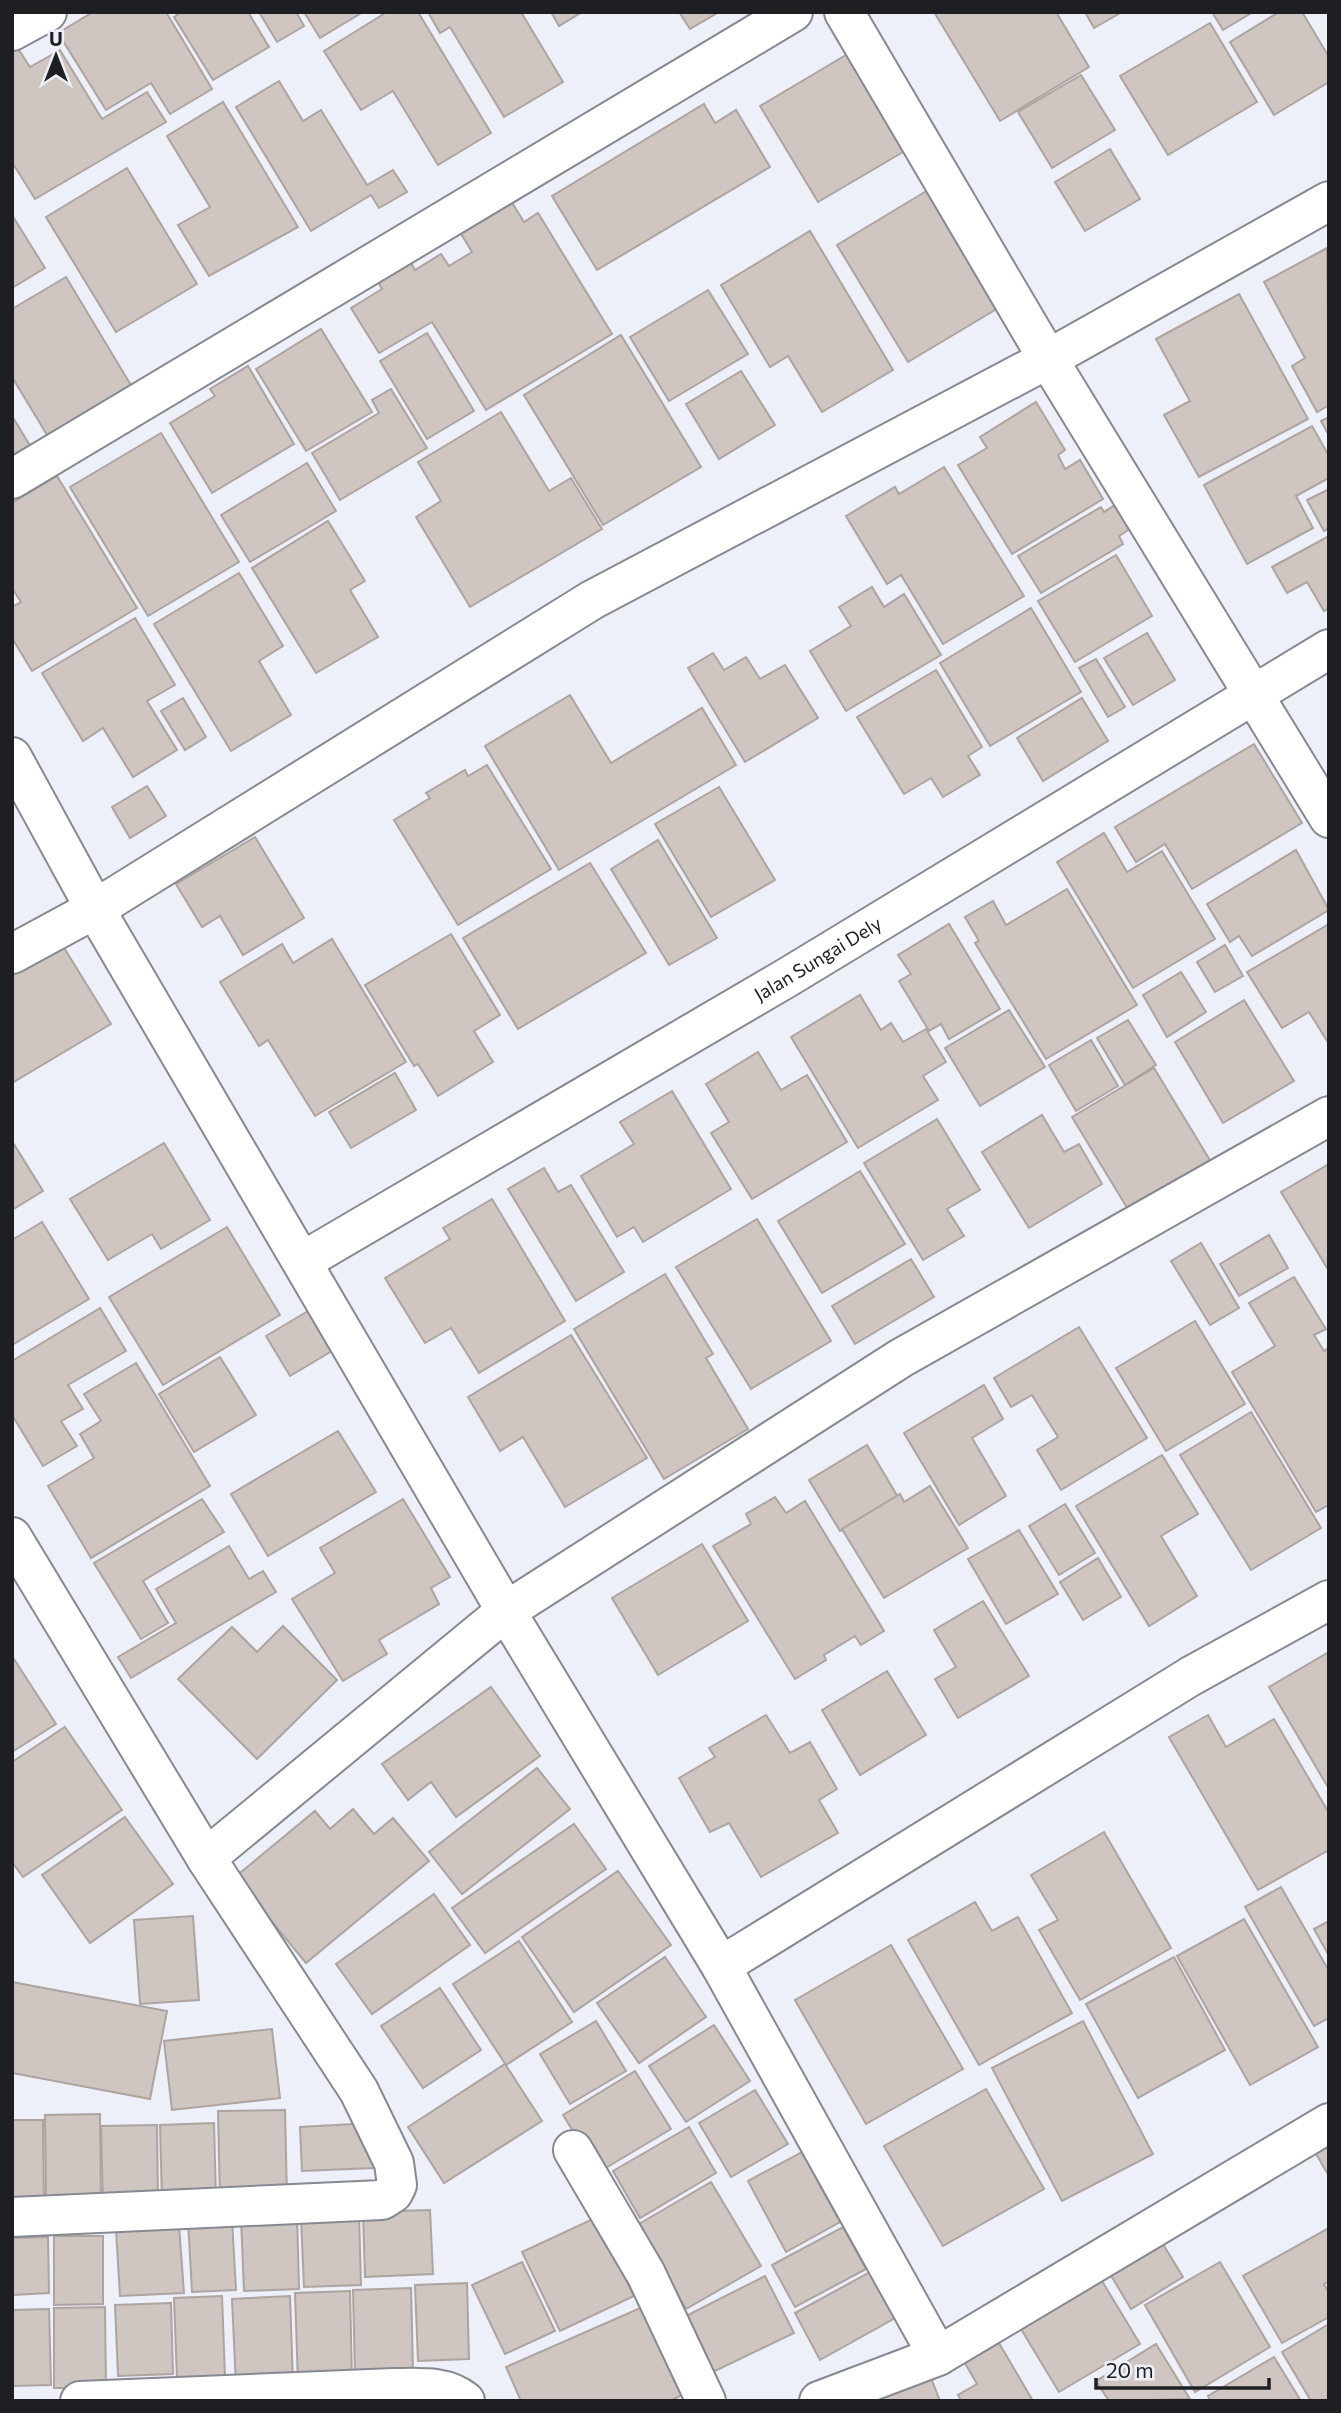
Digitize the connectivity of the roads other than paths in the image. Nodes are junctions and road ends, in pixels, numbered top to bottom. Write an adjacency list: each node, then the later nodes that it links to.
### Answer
1 (47, 12): 4 (street)
2 (793, 12): 7 (street)
3 (844, 12): 6 (street)
4 (12, 31)
5 (1329, 201): 6 (street)
6 (1048, 359): 9 (street); 12 (street)
7 (12, 479)
8 (1329, 649): 9 (street, Jalan Sungai Dely)
9 (1255, 694): 11 (street); 15 (street, Jalan Sungai Dely)
10 (12, 757): 12 (street)
11 (1329, 818)
12 (95, 909): 13 (street); 15 (street)
13 (12, 954)
14 (1329, 1116): 18 (street)
15 (303, 1261): 18 (street)
16 (12, 1537): 19 (street)
17 (1329, 1600): 20 (street)
18 (506, 1611): 19 (street); 20 (street)
19 (206, 1858): 23 (street)
20 (721, 1966): 24 (street)
21 (1329, 2123): 24 (street)
22 (573, 2150): 27 (street)
23 (12, 2217)
24 (938, 2356): 28 (street)
25 (79, 2401): 26 (street)
26 (465, 2401)
27 (706, 2401)
28 (818, 2401)

